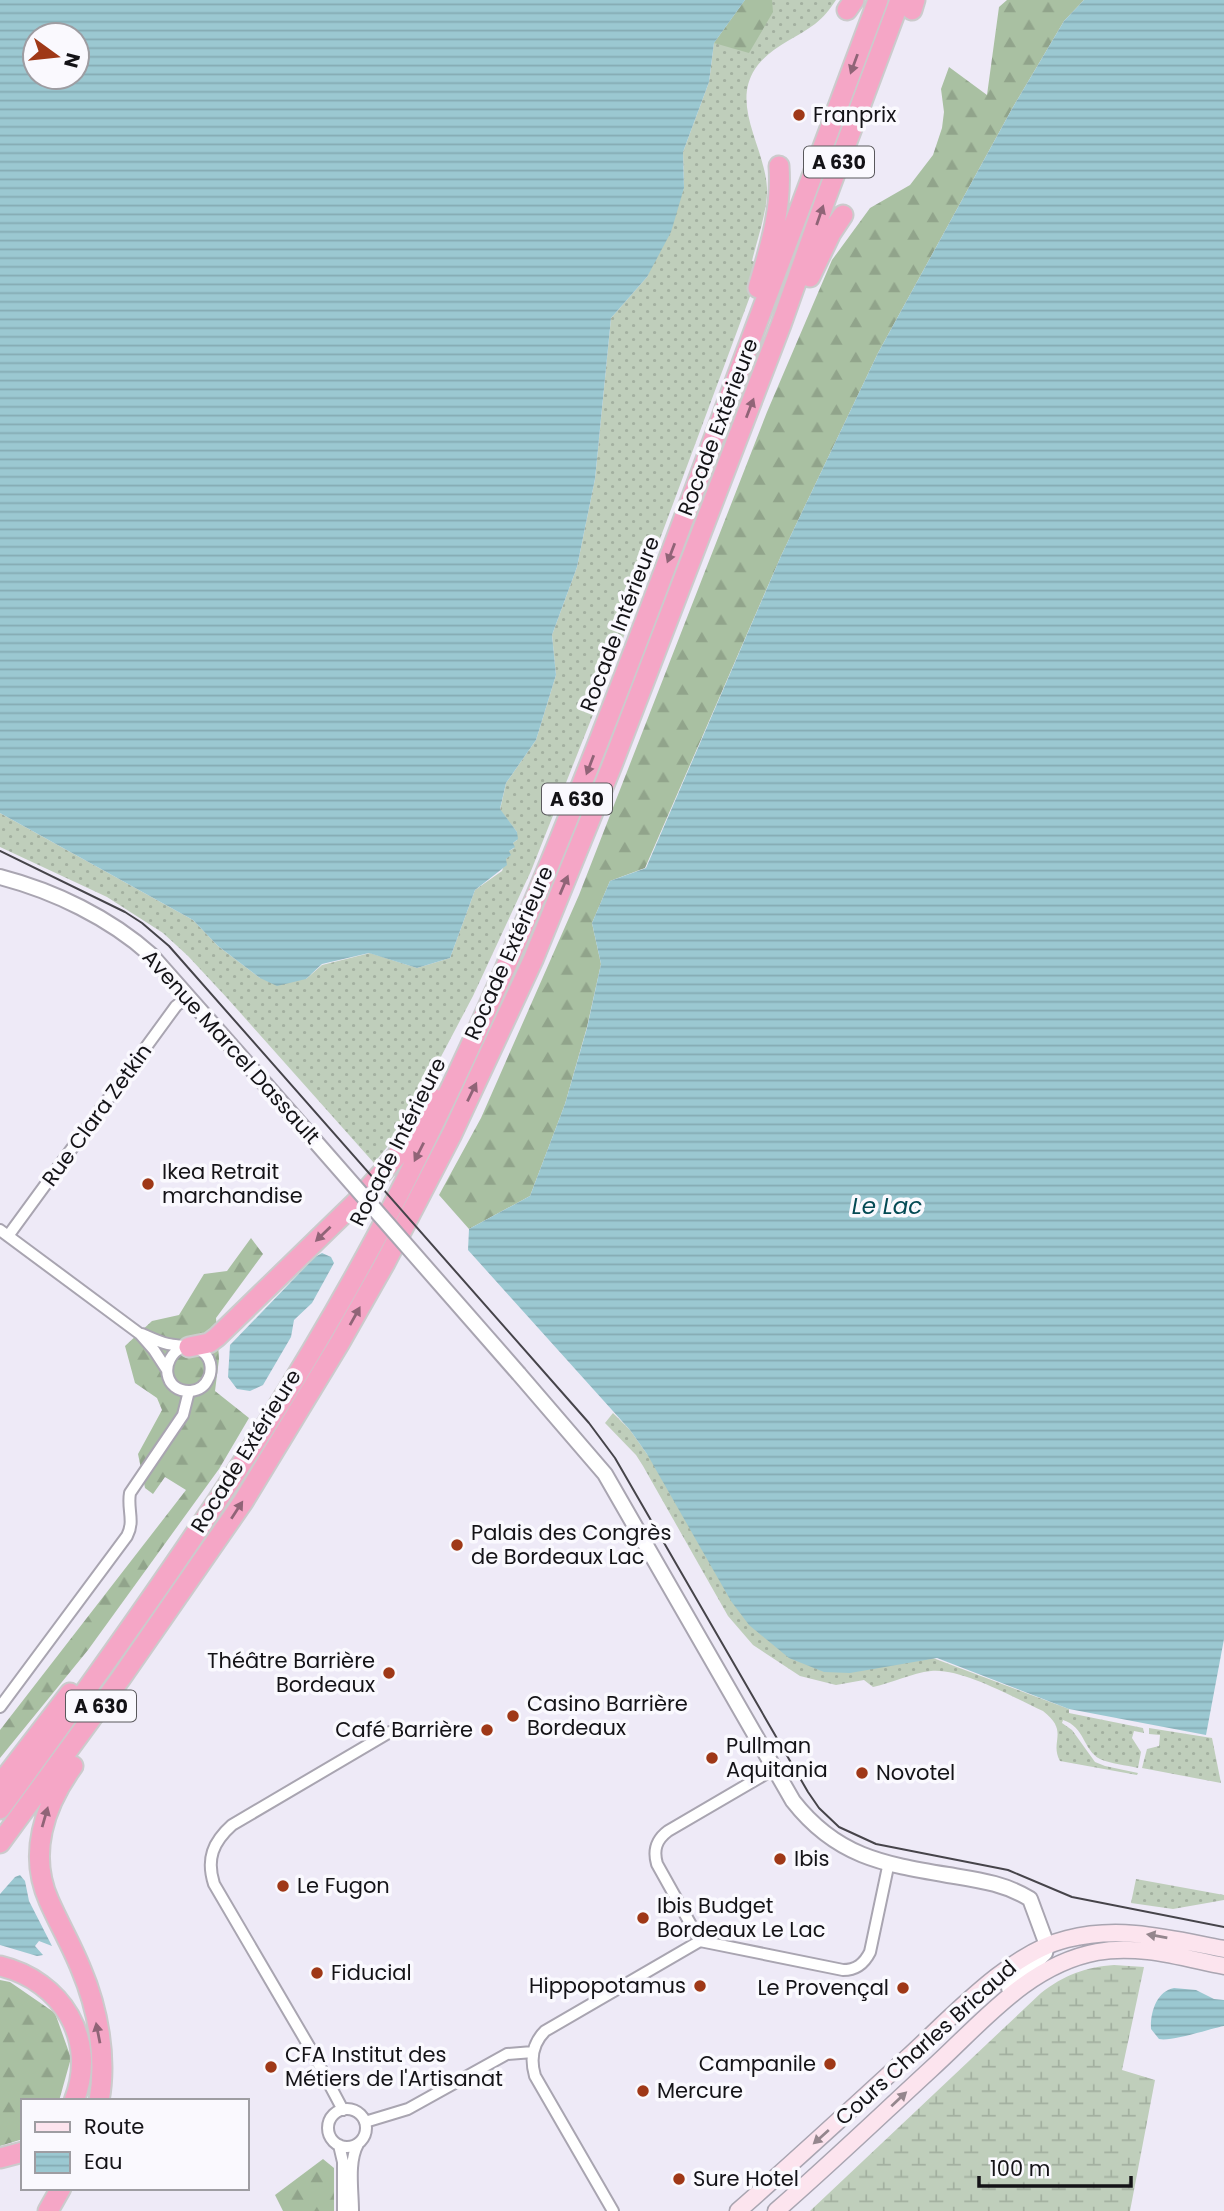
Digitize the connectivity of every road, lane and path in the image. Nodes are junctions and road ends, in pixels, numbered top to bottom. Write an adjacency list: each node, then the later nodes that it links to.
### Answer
1 (878, 0): 6 (highway, Rocade Intérieure / A 630, one-way to 6)
2 (909, 4): 5 (highway, Rocade Extérieure / A 630, one-way to 2)
3 (779, 166): 6 (highway)
4 (844, 215): 5 (highway)
5 (781, 326): 16 (highway, Rocade Extérieure / A 630, one-way to 5)
6 (724, 412): 8 (highway, Rocade Intérieure / A 630, one-way to 8)
7 (2, 876): 9 (street, Avenue Marcel Dassault)
8 (540, 889): 12 (highway, one-way to 12); 15 (highway, Rocade Intérieure / A 630, one-way to 15)
9 (188, 997): 10 (street, Rue Clara Zetkin); 20 (street, Avenue Marcel Dassault, bridge)
10 (4, 1233): 11 (street)
11 (140, 1334): 12 (street); 13 (street)
12 (186, 1347): 13 (street); 14 (street)
13 (167, 1370): 14 (street)
14 (189, 1391): 17 (street)
15 (183, 1554): 19 (highway); 23 (highway, Rocade Intérieure / A 630)
16 (199, 1567): 24 (highway, Rocade Extérieure / A 630); 33 (highway, one-way to 16)
17 (0, 1706)
18 (390, 1732): 34 (street)
19 (21, 1755): 21 (highway); 22 (highway)
20 (774, 1769): 25 (street, Avenue Marcel Dassault); 26 (street)
21 (0, 1778)
22 (0, 1784)
23 (0, 1809)
24 (0, 1843)
25 (889, 1862): 26 (street); 28 (street, Avenue Marcel Dassault)
26 (700, 1941): 31 (street)
27 (1224, 1949): 28 (main road, Cours Charles Bricaud, one-way to 28)
28 (1044, 1955): 30 (main road, Cours Charles Bricaud); 45 (main road, Cours Charles Bricaud, one-way to 45); 46 (main road, Cours Charles Bricaud, one-way to 28)
29 (0, 1966): 32 (highway)
30 (1224, 1966)
31 (533, 2052): 35 (street); 44 (street)
32 (75, 2099)
33 (99, 2099)
34 (343, 2110): 35 (street); 37 (street)
35 (365, 2122): 36 (street)
36 (358, 2144): 37 (street); 43 (street)
37 (339, 2146): 42 (street)
38 (21, 2153): 39 (highway)
39 (0, 2158)
40 (60, 2190): 41 (highway)
41 (48, 2211)
42 (343, 2211)
43 (353, 2211)
44 (613, 2211)
45 (738, 2211)
46 (776, 2211)

